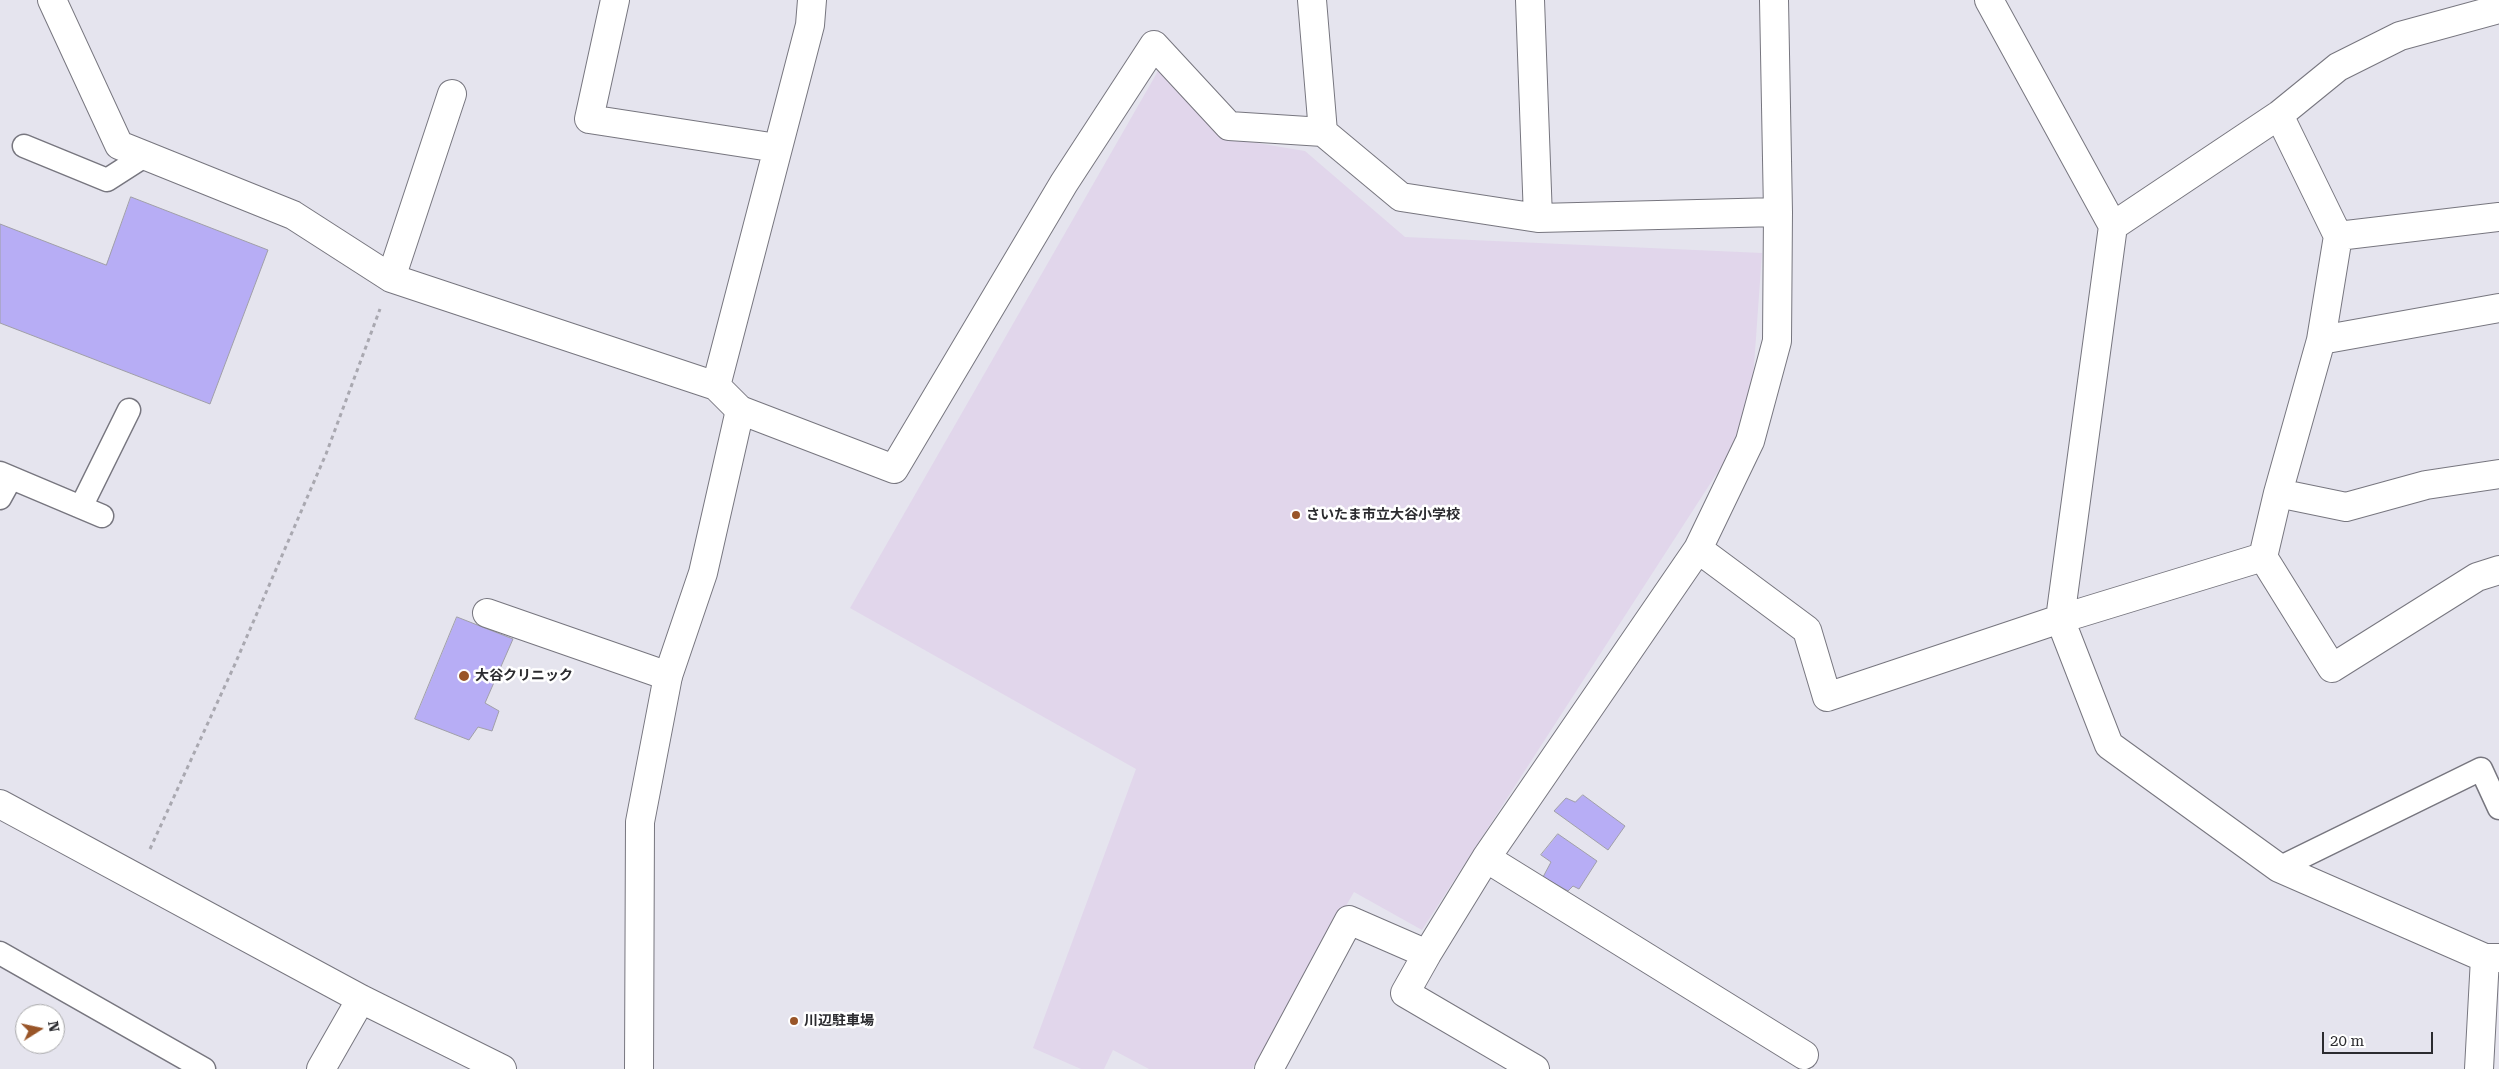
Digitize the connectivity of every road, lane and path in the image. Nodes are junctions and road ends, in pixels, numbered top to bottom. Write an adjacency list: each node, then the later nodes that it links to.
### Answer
1 (52, 0): 14 (street)
2 (615, 0): 13 (street)
3 (812, 0): 13 (street)
4 (1312, 0): 11 (street)
5 (1530, 0): 17 (street)
6 (1774, 0): 15 (street)
7 (1989, 0): 18 (street)
8 (2499, 9): 10 (street)
9 (452, 94): 20 (street)
10 (2279, 115): 18 (street); 19 (street)
11 (1324, 132): 17 (street); 25 (street)
12 (24, 146): 14 (lane)
13 (778, 148): 23 (street)
14 (146, 155): 20 (street)
15 (1778, 212): 17 (street); 32 (street)
16 (2499, 216): 19 (street)
17 (1538, 218)
18 (2113, 226): 36 (street)
19 (2338, 236): 22 (street)
20 (391, 278): 23 (street); 42 (path)
21 (2499, 308): 22 (street)
22 (2321, 340): 28 (street)
23 (716, 386): 25 (street)
24 (130, 410): 30 (lane)
25 (740, 410): 37 (street)
26 (2499, 474): 28 (street)
27 (5, 475): 29 (lane); 30 (lane)
28 (2278, 492): 33 (street)
29 (0, 498)
30 (81, 507): 31 (lane)
31 (102, 516)
32 (1698, 549): 36 (street); 40 (street)
33 (2263, 557): 34 (street); 36 (street)
34 (2499, 570)
35 (487, 613): 37 (street)
36 (2060, 620): 41 (street)
37 (668, 676): 52 (street)
38 (0, 804): 42 (street)
39 (2499, 808): 41 (lane)
40 (1486, 858): 44 (street); 47 (street)
41 (2279, 868): 45 (street)
42 (136, 879): 46 (street)
43 (0, 953): 49 (lane)
44 (1427, 954): 48 (street); 53 (street)
45 (2492, 958): 54 (street)
46 (361, 999): 50 (street); 51 (street)
47 (1804, 1056)
48 (1276, 1067)
49 (204, 1069)
50 (321, 1069)
51 (502, 1069)
52 (639, 1069)
53 (1535, 1069)
54 (2479, 1069)

